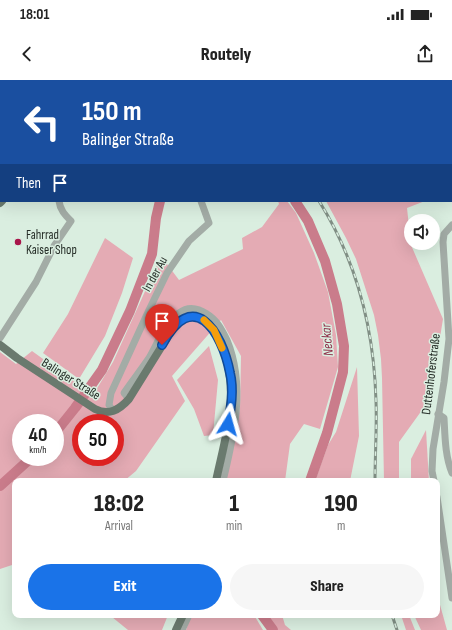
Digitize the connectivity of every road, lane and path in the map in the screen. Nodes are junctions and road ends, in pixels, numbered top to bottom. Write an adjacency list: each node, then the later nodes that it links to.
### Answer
1 (59, 202): 6 (street)
2 (201, 202): 9 (street, In der Au)
3 (452, 224): 4 (street, Duttenhoferstraße)
4 (446, 301): 5 (street); 10 (street, Duttenhoferstraße)
5 (452, 306)
6 (0, 338)
7 (0, 346): 9 (main road, Balinger Straße)
8 (129, 399): 9 (main road, Balinger Straße); 12 (main road, Balinger Straße); 13 (street)
9 (113, 411)
10 (438, 414): 11 (street); 14 (street, Duttenhoferstraße)
11 (452, 473)
12 (217, 478)
13 (224, 478)
14 (433, 478)
15 (440, 517): 16 (street)
16 (452, 598)
17 (181, 618): 19 (main road)
18 (188, 618): 20 (street)
19 (176, 630)
20 (182, 630)

